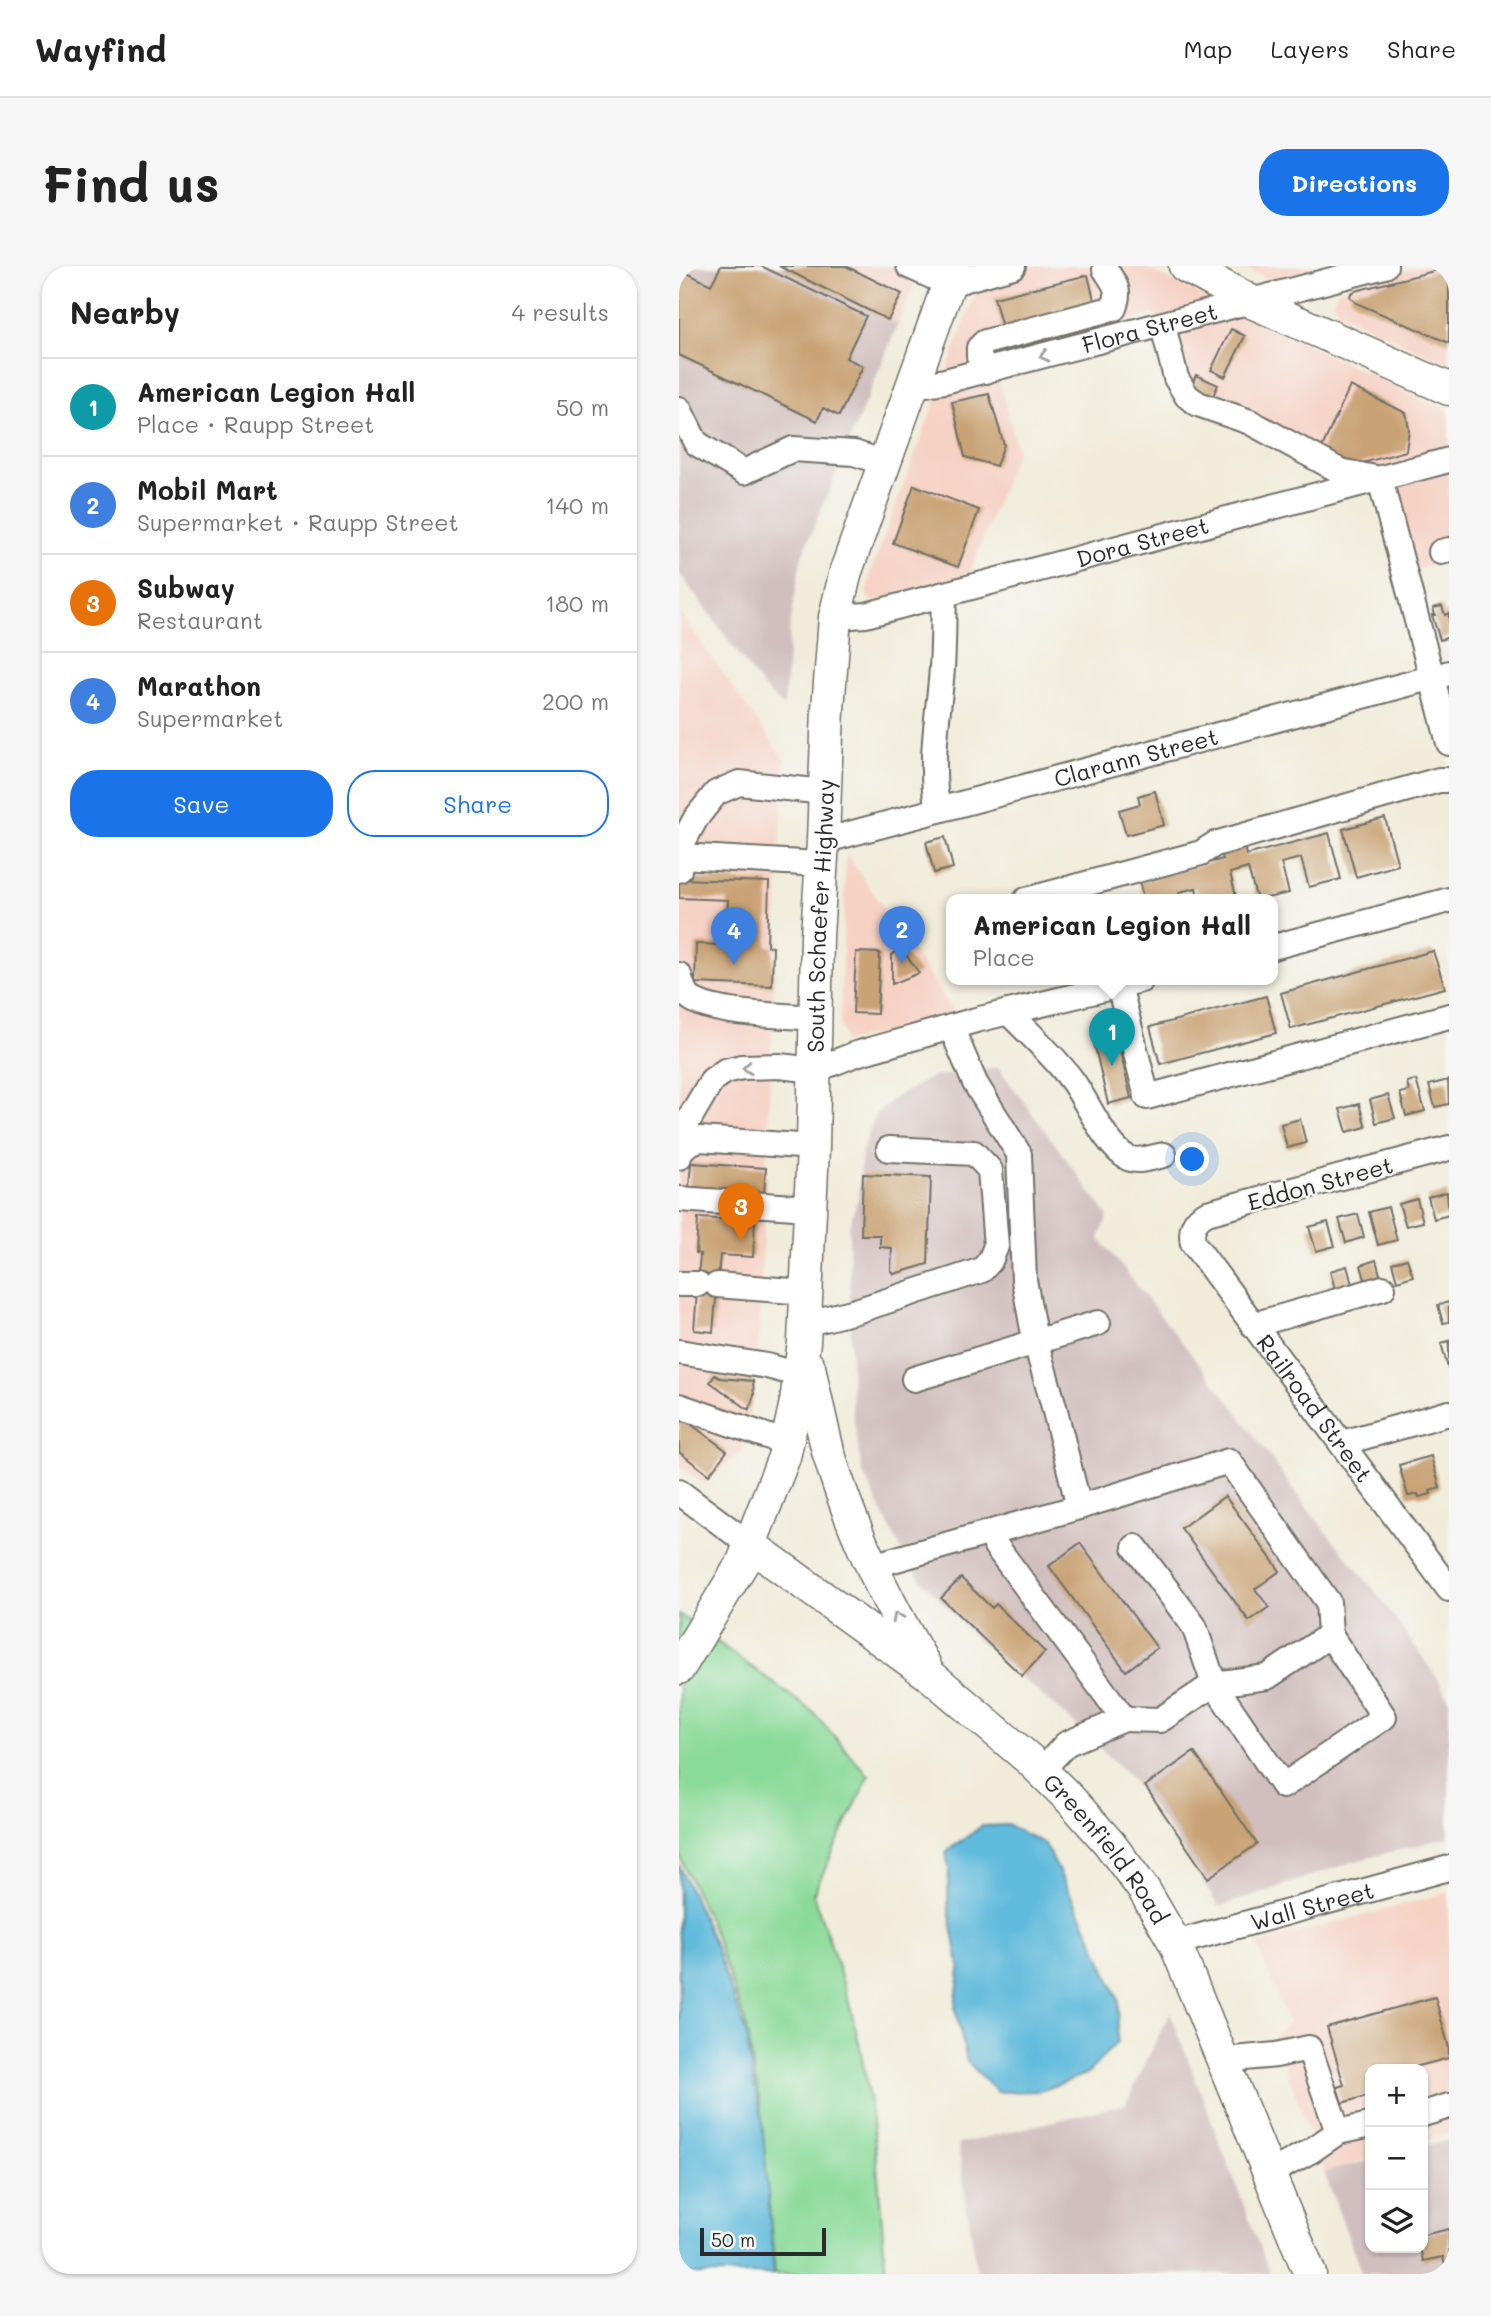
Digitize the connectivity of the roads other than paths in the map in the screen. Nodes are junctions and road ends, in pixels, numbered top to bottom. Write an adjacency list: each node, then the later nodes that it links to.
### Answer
1 (909, 266): 6 (street)
2 (1013, 266): 6 (street)
3 (1185, 266): 7 (main road)
4 (1102, 267): 9 (street)
5 (1369, 268): 7 (street, Flora Street)
6 (952, 275): 10 (main road, South Schaefer Highway)
7 (1252, 302): 8 (street, Flora Street); 11 (main road)
8 (1163, 326): 9 (street, Flora Street, one-way to 9); 15 (street)
9 (986, 371): 10 (street, Flora Street)
10 (914, 386): 14 (main road, South Schaefer Highway)
11 (1449, 389)
12 (679, 409): 14 (street)
13 (1449, 460): 15 (street, Dora Street)
14 (885, 463): 17 (main road, South Schaefer Highway)
15 (1380, 479): 16 (street, Dora Street); 18 (street)
16 (944, 594): 17 (street, Dora Street); 22 (street)
17 (835, 617): 21 (main road, South Schaefer Highway)
18 (1440, 675): 19 (street); 22 (street, Clarann Street)
19 (1449, 743)
20 (1449, 780): 25 (street)
21 (825, 792): 23 (main road, South Schaefer Highway); 24 (street)
22 (938, 810): 23 (street, Clarann Street)
23 (822, 853): 24 (street, Clarann Street); 33 (main road, South Schaefer Highway)
24 (680, 863)
25 (1048, 894)
26 (1449, 900): 27 (street)
27 (1278, 946)
28 (679, 975): 33 (street)
29 (1122, 985): 31 (street)
30 (1130, 985): 32 (street)
31 (1008, 1012): 34 (street); 40 (street)
32 (1449, 1016)
33 (816, 1018): 35 (main road, South Schaefer Highway)
34 (951, 1027): 35 (street); 50 (street)
35 (815, 1070): 36 (main road, South Schaefer Highway); 39 (street, one-way to 39)
36 (813, 1147): 39 (street); 42 (main road, South Schaefer Highway)
37 (1449, 1148): 43 (street, Eddon Street)
38 (889, 1149): 49 (street)
39 (680, 1154)
40 (1164, 1155)
41 (679, 1199): 42 (street)
42 (809, 1208): 46 (main road, South Schaefer Highway)
43 (1194, 1224): 48 (street, Railroad Street)
44 (698, 1284): 46 (street)
45 (1383, 1288): 48 (street)
46 (805, 1292): 49 (main road, South Schaefer Highway)
47 (1098, 1322): 50 (street)
48 (1253, 1325): 57 (street, Railroad Street)
49 (804, 1333): 52 (main road, South Schaefer Highway); 63 (main road)
50 (1035, 1340): 53 (street); 59 (street)
51 (679, 1352): 52 (street)
52 (800, 1375): 56 (main road, South Schaefer Highway)
53 (914, 1379)
54 (679, 1406): 56 (street)
55 (1449, 1413): 57 (street)
56 (787, 1443): 60 (main road, South Schaefer Highway)
57 (1342, 1443): 64 (street, Railroad Street)
58 (679, 1492): 60 (street)
59 (1079, 1507): 63 (street); 65 (street)
60 (749, 1544): 66 (main road, South Schaefer Highway); 67 (main road, Greenfield Road)
61 (996, 1546): 69 (street)
62 (1135, 1547): 68 (street)
63 (873, 1566): 67 (main road, one-way to 63)
64 (1449, 1589)
65 (1329, 1635): 68 (street); 68 (street)
66 (679, 1668)
67 (931, 1676): 70 (main road, Greenfield Road)
68 (1214, 1684): 69 (street)
69 (1125, 1719): 70 (street)
70 (1041, 1771): 72 (main road, Greenfield Road)
71 (1449, 1867): 72 (street, Wall Street)
72 (1175, 1943): 73 (main road, Greenfield Road)
73 (1224, 2060): 77 (street); 78 (main road, Greenfield Road)
74 (1449, 2106): 75 (street)
75 (1428, 2112)
76 (1365, 2126): 77 (street)
77 (1338, 2132): 78 (street)
78 (1270, 2173): 79 (main road, Greenfield Road)
79 (1310, 2274)

